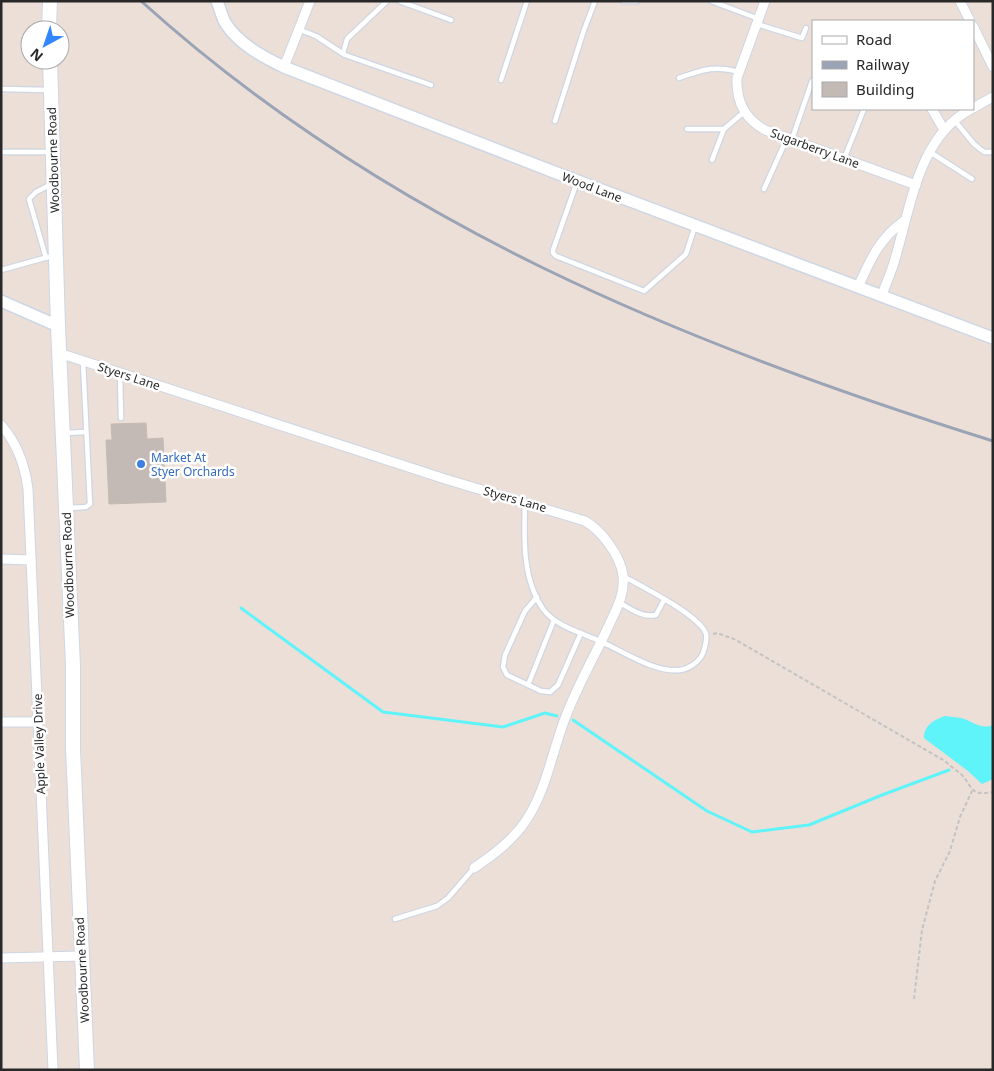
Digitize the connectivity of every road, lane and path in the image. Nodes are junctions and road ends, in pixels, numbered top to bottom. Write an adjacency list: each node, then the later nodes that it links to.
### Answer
1 (50, 1): 13 (main road)
2 (217, 1): 21 (street, Wood Lane)
3 (310, 1): 19 (street)
4 (388, 1): 20 (lane)
5 (399, 1): 14 (lane)
6 (527, 1): 26 (lane)
7 (595, 1): 38 (lane)
8 (623, 1): 9 (lane)
9 (637, 1)
10 (711, 1): 16 (lane)
11 (765, 1): 16 (street)
12 (960, 1): 15 (street)
13 (49, 20)
14 (451, 20)
15 (970, 20)
16 (758, 21): 17 (lane); 24 (street)
17 (806, 28)
18 (974, 28): 22 (street)
19 (298, 29): 20 (lane); 21 (street)
20 (342, 53): 28 (lane)
21 (284, 67): 50 (street, Wood Lane)
22 (993, 67)
23 (50, 70): 30 (main road, Woodbourne Road)
24 (740, 72): 25 (lane); 36 (street)
25 (679, 78)
26 (501, 80)
27 (812, 82): 42 (lane)
28 (431, 85)
29 (1, 89): 30 (lane)
30 (51, 90): 44 (main road, Woodbourne Road)
31 (993, 97): 32 (street)
32 (974, 107)
33 (864, 110): 47 (lane)
34 (933, 110): 41 (street)
35 (969, 110): 37 (street)
36 (744, 112): 39 (lane); 42 (street, Sugarberry Lane)
37 (954, 119): 41 (street); 46 (lane)
38 (555, 121)
39 (724, 129): 40 (lane); 48 (lane)
40 (687, 130)
41 (944, 130): 45 (street)
42 (790, 138): 47 (street, Sugarberry Lane); 53 (lane)
43 (1, 152): 44 (lane)
44 (53, 152): 51 (main road, Woodbourne Road)
45 (930, 152): 49 (lane); 52 (street)
46 (993, 152)
47 (844, 158): 52 (street, Sugarberry Lane)
48 (712, 160)
49 (972, 179)
50 (577, 181): 55 (street, Wood Lane); 55 (lane)
51 (54, 184): 56 (main road, Woodbourne Road); 56 (lane)
52 (916, 185): 54 (street)
53 (764, 189)
54 (904, 221): 58 (street); 59 (street)
55 (695, 226): 58 (street, Wood Lane)
56 (51, 256): 57 (lane); 61 (main road, Woodbourne Road)
57 (1, 270)
58 (858, 287): 59 (street, Wood Lane)
59 (882, 295): 62 (street, Wood Lane)
60 (1, 301): 61 (street)
61 (58, 326): 63 (main road, Woodbourne Road)
62 (993, 338)
63 (59, 353): 64 (street, Styers Lane); 69 (main road, Woodbourne Road)
64 (83, 361): 65 (street, Styers Lane); 68 (lane)
65 (120, 373): 66 (lane); 70 (street, Styers Lane)
66 (121, 418)
67 (1, 425): 73 (street, Apple Valley Drive)
68 (86, 432): 69 (lane); 71 (lane)
69 (63, 433): 71 (main road, Woodbourne Road)
70 (526, 502): 74 (street, Styers Lane); 75 (lane)
71 (66, 508): 89 (main road, Woodbourne Road)
72 (1, 559): 73 (street)
73 (31, 560): 84 (street, Apple Valley Drive)
74 (623, 576): 76 (lane); 77 (street, Styers Lane)
75 (537, 596): 78 (lane); 82 (lane)
76 (664, 600): 77 (lane); 80 (lane)
77 (620, 603): 81 (street, Styers Lane)
78 (554, 620): 79 (lane); 82 (lane)
79 (581, 633): 81 (lane); 82 (lane)
80 (706, 635): 81 (lane); 85 (path)
81 (602, 642): 87 (street, Styers Lane)
82 (528, 685)
83 (1, 722): 84 (street)
84 (38, 722): 90 (street, Apple Valley Drive)
85 (972, 790): 86 (path); 92 (path)
86 (993, 792)
87 (474, 868): 88 (lane)
88 (395, 919)
89 (81, 956): 90 (street); 94 (main road, Woodbourne Road)
90 (47, 957): 91 (street); 93 (street, Apple Valley Drive)
91 (1, 958)
92 (914, 999)
93 (53, 1070)
94 (87, 1070)

